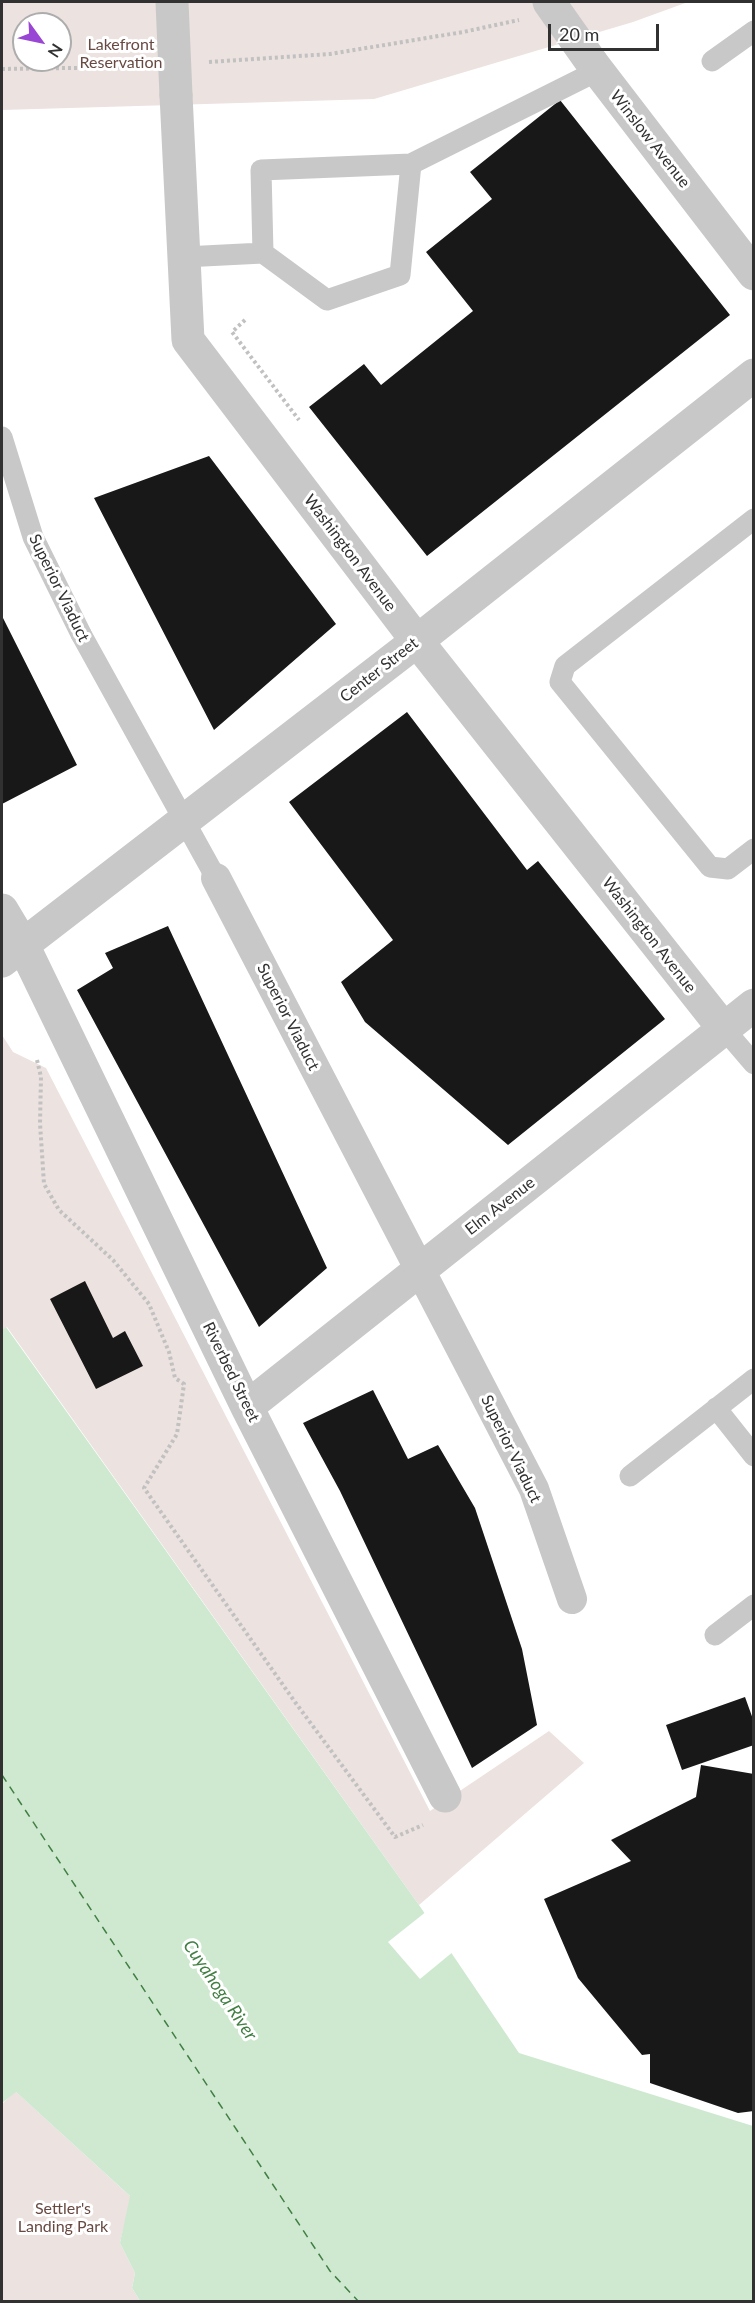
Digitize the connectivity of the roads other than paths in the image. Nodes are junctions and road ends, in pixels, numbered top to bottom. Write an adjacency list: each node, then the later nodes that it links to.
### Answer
1 (172, 2): 8 (street, Washington Avenue, bridge)
2 (549, 2): 5 (street, Winslow Avenue, bridge)
3 (753, 31): 4 (lane)
4 (712, 61)
5 (595, 67): 6 (lane); 9 (street, Winslow Avenue)
6 (411, 164): 7 (lane); 7 (lane)
7 (263, 253): 8 (lane)
8 (184, 257): 13 (street, Washington Avenue)
9 (753, 274)
10 (753, 375): 13 (street, Center Street)
11 (2, 437): 15 (lane, Superior Viaduct, bridge)
12 (753, 519): 14 (lane)
13 (417, 641): 17 (street, Center Street); 19 (street, Washington Avenue)
14 (753, 849)
15 (216, 878): 26 (street, Superior Viaduct, bridge)
16 (2, 910): 17 (street, Riverbed Street)
17 (12, 953): 22 (street, Riverbed Street)
18 (753, 1005): 19 (street, Elm Avenue)
19 (724, 1029): 20 (lane); 22 (street, Elm Avenue)
20 (753, 1064)
21 (753, 1379): 23 (lane)
22 (247, 1407): 29 (street, Riverbed Street)
23 (716, 1408): 24 (lane); 25 (lane)
24 (753, 1456)
25 (630, 1476)
26 (572, 1599)
27 (753, 1605): 28 (lane)
28 (715, 1635)
29 (445, 1796)

